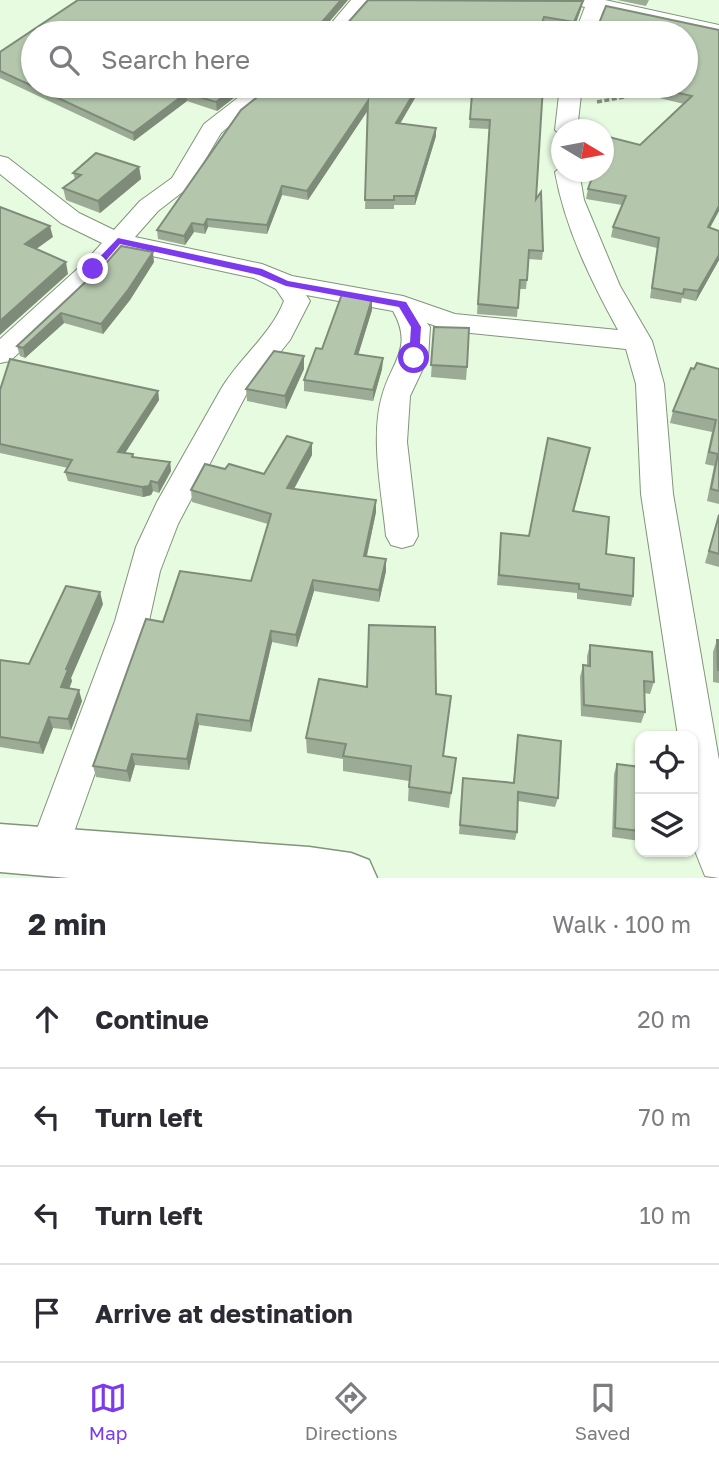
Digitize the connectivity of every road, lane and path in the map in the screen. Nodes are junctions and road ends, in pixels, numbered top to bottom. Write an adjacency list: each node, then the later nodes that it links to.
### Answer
1 (361, 0): 3 (street)
2 (587, 1): 4 (street); 5 (street)
3 (343, 21)
4 (586, 21)
5 (675, 21)
6 (698, 26): 7 (street)
7 (719, 31)
8 (251, 98): 15 (street)
9 (569, 98): 12 (street)
10 (588, 98): 11 (path)
11 (617, 98)
12 (567, 119)
13 (0, 163): 15 (street)
14 (568, 182): 18 (street)
15 (118, 241): 16 (street); 19 (street)
16 (286, 283): 17 (street); 21 (street)
17 (402, 304): 18 (street); 20 (street)
18 (638, 341): 22 (street)
19 (0, 354)
20 (402, 536)
21 (24, 851): 23 (street)
22 (719, 862)
23 (323, 876)

